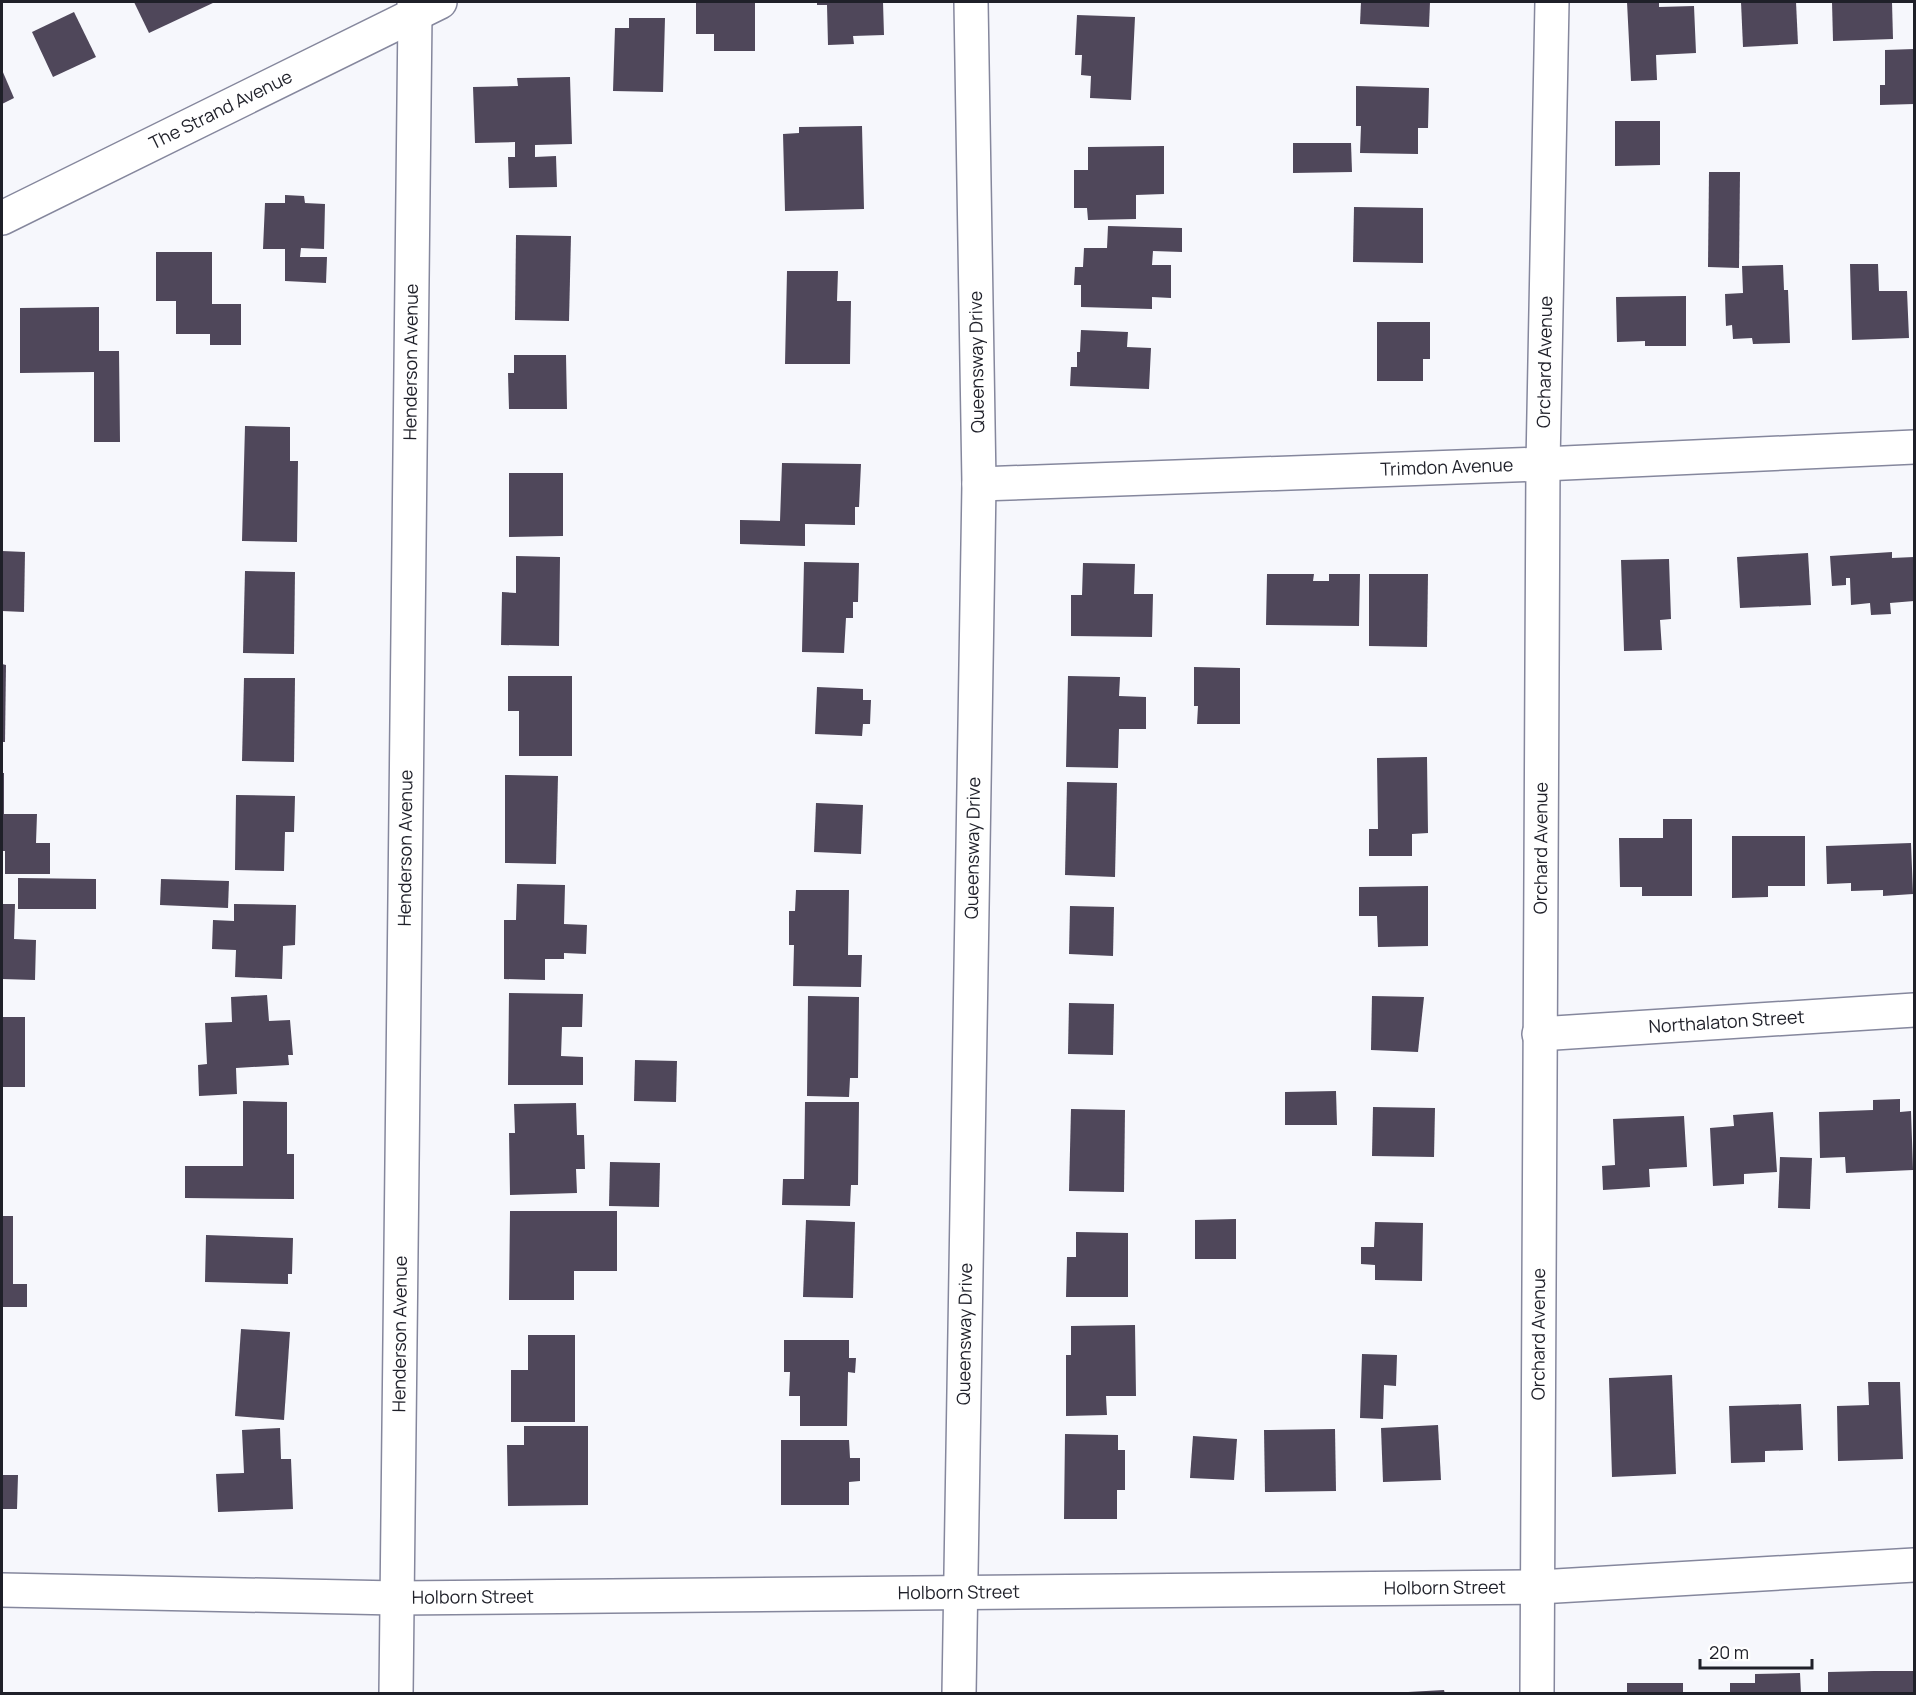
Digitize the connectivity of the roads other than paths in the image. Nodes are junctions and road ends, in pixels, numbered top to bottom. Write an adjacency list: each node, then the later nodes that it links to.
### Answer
1 (971, 2): 7 (street, Queensway Drive)
2 (1552, 2): 6 (street, Orchard Avenue)
3 (423, 6): 4 (street, The Strand Avenue); 14 (street, Henderson Avenue)
4 (2, 218)
5 (1914, 447): 6 (street, Trimdon Avenue)
6 (1543, 464): 7 (street, Trimdon Avenue); 9 (street, Orchard Avenue)
7 (979, 484): 13 (street, Queensway Drive)
8 (1914, 1010): 9 (street, Northalaton Street)
9 (1539, 1034): 11 (street, Orchard Avenue)
10 (1914, 1564): 11 (street, Holborn Street)
11 (1539, 1587): 13 (street, Holborn Street); 17 (street, Orchard Avenue)
12 (2, 1590): 14 (street, Holborn Street)
13 (961, 1592): 14 (street, Holborn Street); 16 (street, Queensway Drive)
14 (396, 1598): 15 (street, Henderson Avenue)
15 (396, 1694)
16 (959, 1694)
17 (1537, 1694)

